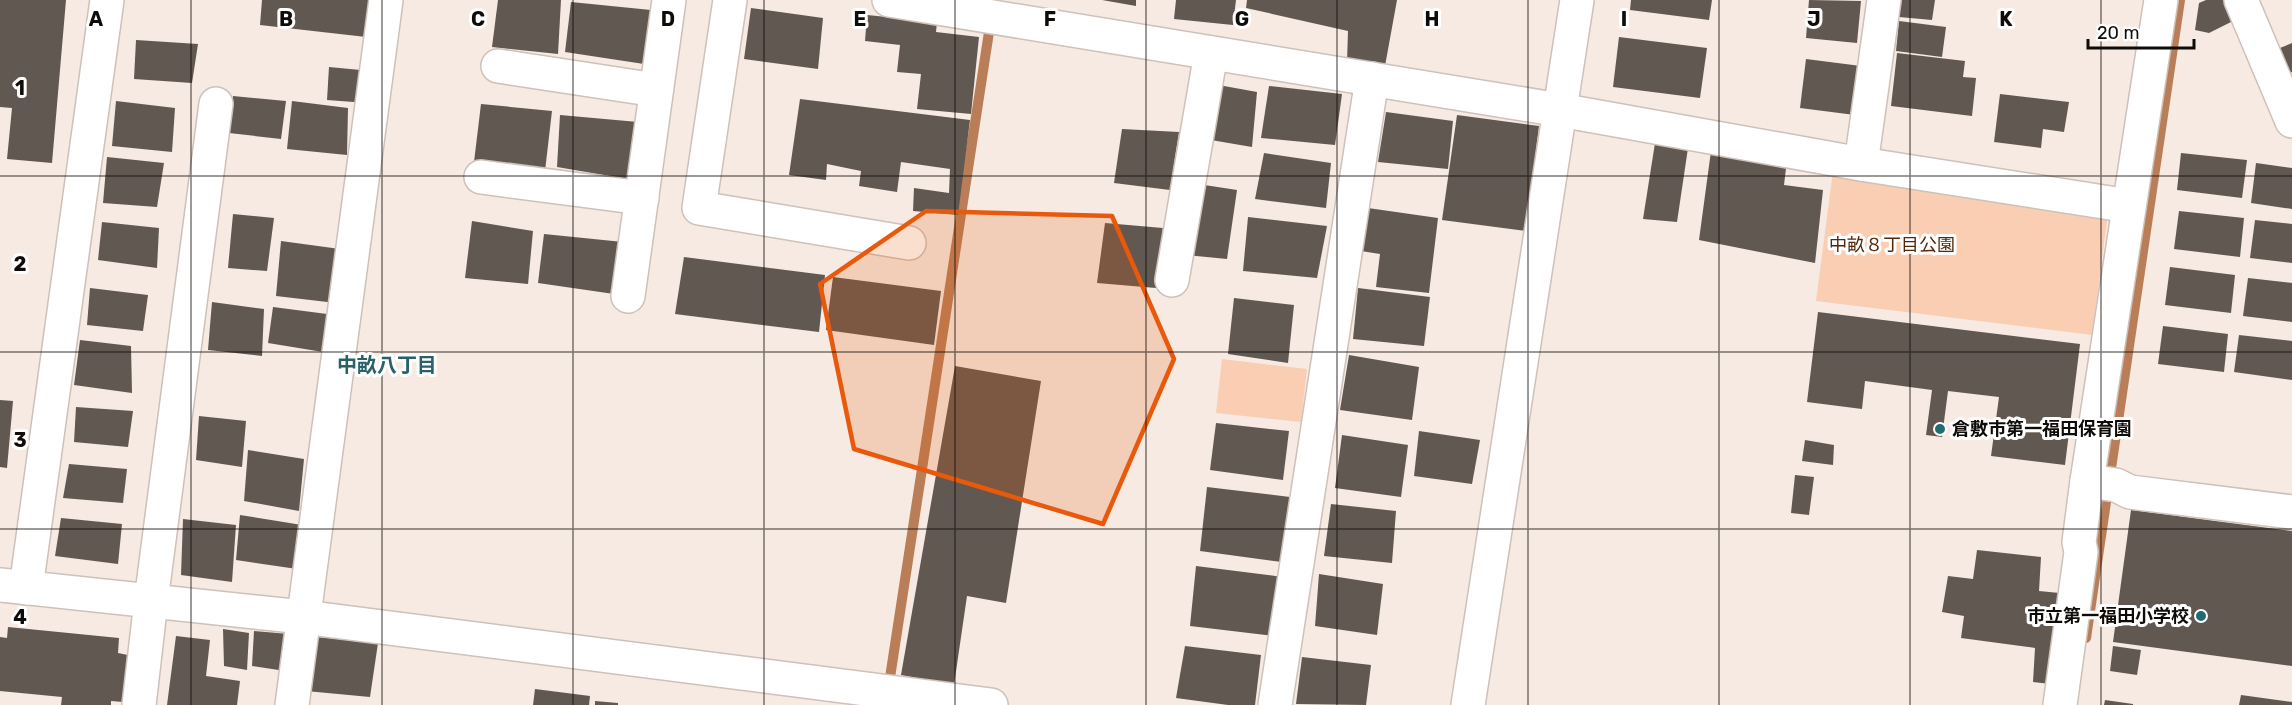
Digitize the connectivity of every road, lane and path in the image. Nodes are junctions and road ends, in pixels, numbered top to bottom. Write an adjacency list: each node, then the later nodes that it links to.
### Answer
1 (107, 0): 27 (street)
2 (386, 0): 29 (street)
3 (669, 0): 14 (street)
4 (730, 0): 22 (street)
5 (889, 0): 10 (street)
6 (1577, 0): 16 (street)
7 (1884, 0): 18 (street)
8 (2161, 0): 21 (street)
9 (2241, 0): 17 (street)
10 (980, 7): 11 (street)
11 (1211, 53): 13 (street); 23 (street)
12 (498, 66): 14 (street)
13 (1372, 79): 16 (street); 33 (street)
14 (656, 90): 20 (street)
15 (216, 104): 28 (street)
16 (1560, 110): 18 (street); 34 (street)
17 (2292, 121)
18 (1861, 164): 21 (street)
19 (480, 177): 20 (street)
20 (642, 198): 24 (street)
21 (2129, 206): 25 (street)
22 (909, 243)
23 (1172, 280)
24 (628, 296)
25 (2102, 483): 26 (street); 35 (street)
26 (2292, 513)
27 (13, 586): 28 (street)
28 (151, 601): 29 (street); 30 (street)
29 (303, 617): 31 (street); 32 (street)
30 (140, 705)
31 (292, 705)
32 (991, 705)
33 (1275, 705)
34 (1468, 705)
35 (2060, 705)

